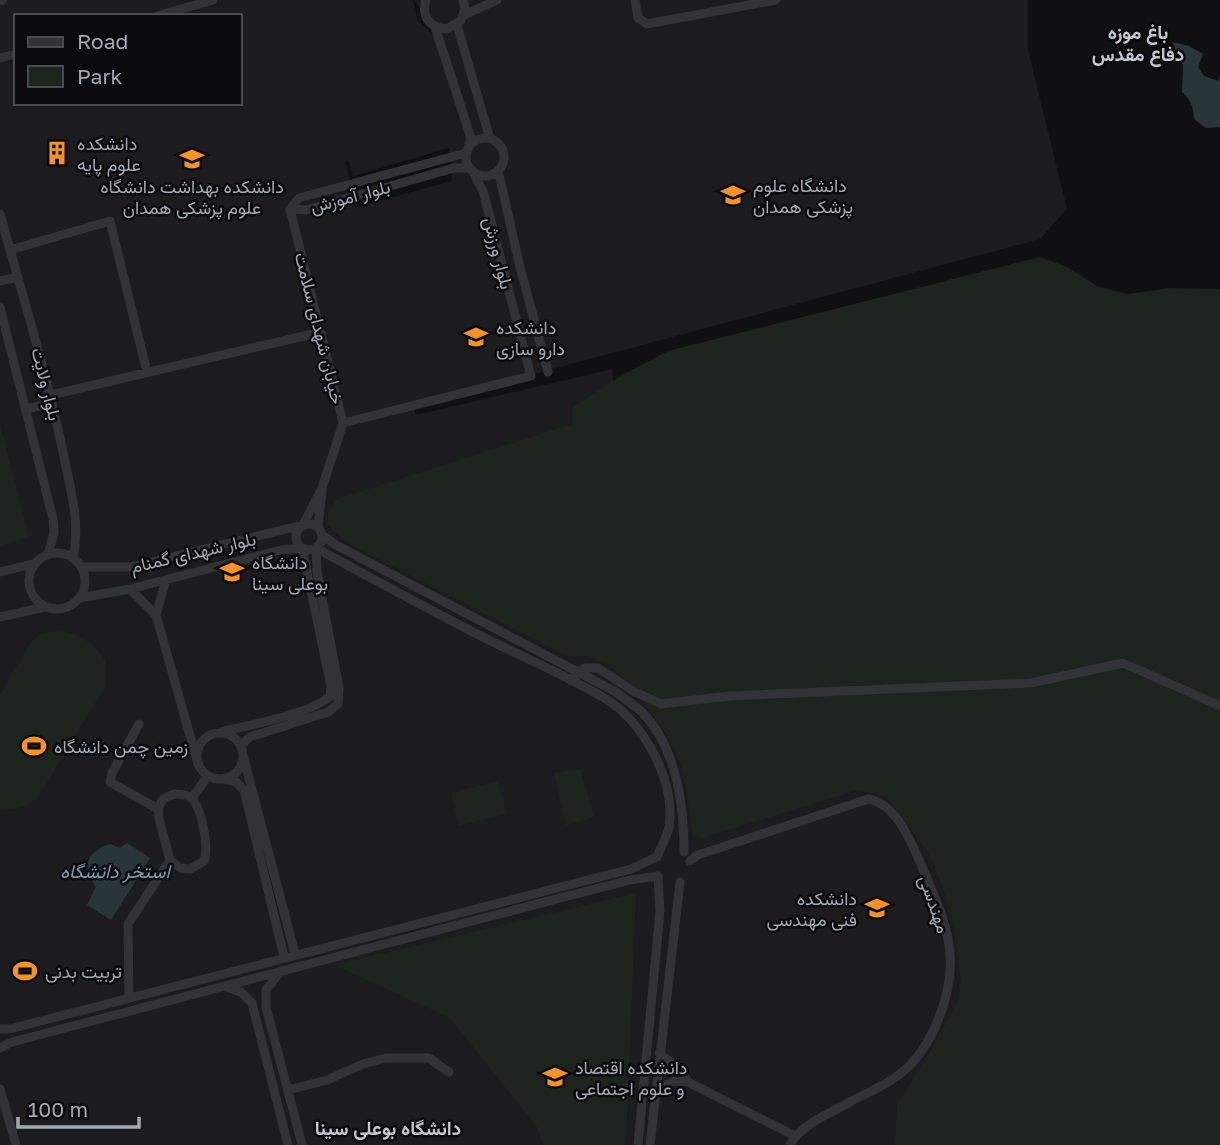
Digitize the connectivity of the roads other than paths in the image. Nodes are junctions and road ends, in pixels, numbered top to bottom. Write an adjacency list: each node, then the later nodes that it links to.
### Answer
1 (213, 0): 7 (street)
2 (463, 0): 8 (street)
3 (497, 0): 8 (street)
4 (635, 0): 5 (street)
5 (776, 0)
6 (424, 1): 10 (street)
7 (164, 14)
8 (464, 15): 9 (street)
9 (457, 24): 10 (street); 11 (street)
10 (435, 27): 12 (street)
11 (489, 139): 12 (street); 14 (street)
12 (467, 151): 13 (street); 15 (street, بلوار آموزش)
13 (471, 170): 14 (street); 16 (street, بلوار آموزش); 28 (street, بلوار ورزش)
14 (498, 170): 25 (street, بلوار ورزش)
15 (359, 183): 16 (street); 17 (street, بلوار آموزش)
16 (361, 194): 17 (street, بلوار آموزش)
17 (290, 209): 23 (street, خیابان شهدای سلامت)
18 (0, 214): 19 (street, بلوار ولایت)
19 (10, 250): 20 (street, بلوار ولایت); 24 (street)
20 (18, 277): 21 (street); 26 (street, بلوار ولایت)
21 (0, 281)
22 (0, 307): 27 (street, بلوار ولایت)
23 (321, 332): 24 (street); 28 (street, خیابان شهدای سلامت)
24 (147, 372): 26 (street)
25 (548, 372)
26 (52, 399): 27 (street); 35 (street, بلوار ولایت)
27 (27, 409): 34 (street, بلوار ولایت)
28 (343, 424): 29 (street, خیابان شهدای سلامت)
29 (322, 488): 30 (street, خیابان شهدای سلامت); 31 (street, خیابان شهدای سلامت)
30 (303, 525): 31 (street); 32 (street); 37 (street, بلوار شهدای گمنام)
31 (320, 531): 33 (street); 45 (street)
32 (302, 548): 33 (street); 39 (street, بلوار شهدای گمنام); 48 (street)
33 (316, 548): 45 (street); 49 (street)
34 (48, 554): 35 (street); 36 (street)
35 (73, 558): 37 (street)
36 (33, 564): 38 (street); 42 (street)
37 (81, 567): 41 (street)
38 (0, 572)
39 (166, 580): 40 (street, بلوار شهدای گمنام); 43 (street)
40 (130, 589): 41 (street, بلوار شهدای گمنام); 43 (street)
41 (79, 598): 42 (street)
42 (45, 607): 44 (street)
43 (156, 615): 50 (street)
44 (0, 617)
45 (573, 677): 46 (street); 57 (street); 71 (street, مهندسی)
46 (1220, 706)
47 (138, 724): 54 (street)
48 (221, 732): 49 (street); 50 (street)
49 (242, 750): 52 (street); 57 (street)
50 (198, 764): 51 (street)
51 (208, 776): 52 (street); 53 (street)
52 (224, 779): 58 (street)
53 (192, 798): 54 (street); 55 (street)
54 (158, 809): 55 (street)
55 (170, 860): 61 (street)
56 (680, 882): 65 (street)
57 (295, 954): 58 (street)
58 (284, 957): 61 (street)
59 (282, 970): 60 (street); 69 (street); 75 (street)
60 (224, 987): 64 (street); 73 (street)
61 (129, 998): 62 (street)
62 (0, 1029)
63 (0, 1038): 64 (street)
64 (0, 1046)
65 (659, 1053): 67 (street); 70 (street)
66 (449, 1072): 69 (street)
67 (688, 1082): 70 (street); 71 (street)
68 (0, 1089): 72 (street)
69 (288, 1090): 74 (street)
70 (655, 1091): 76 (street)
71 (792, 1140)
72 (16, 1145)
73 (289, 1145)
74 (302, 1145)
75 (638, 1145)
76 (650, 1145)

